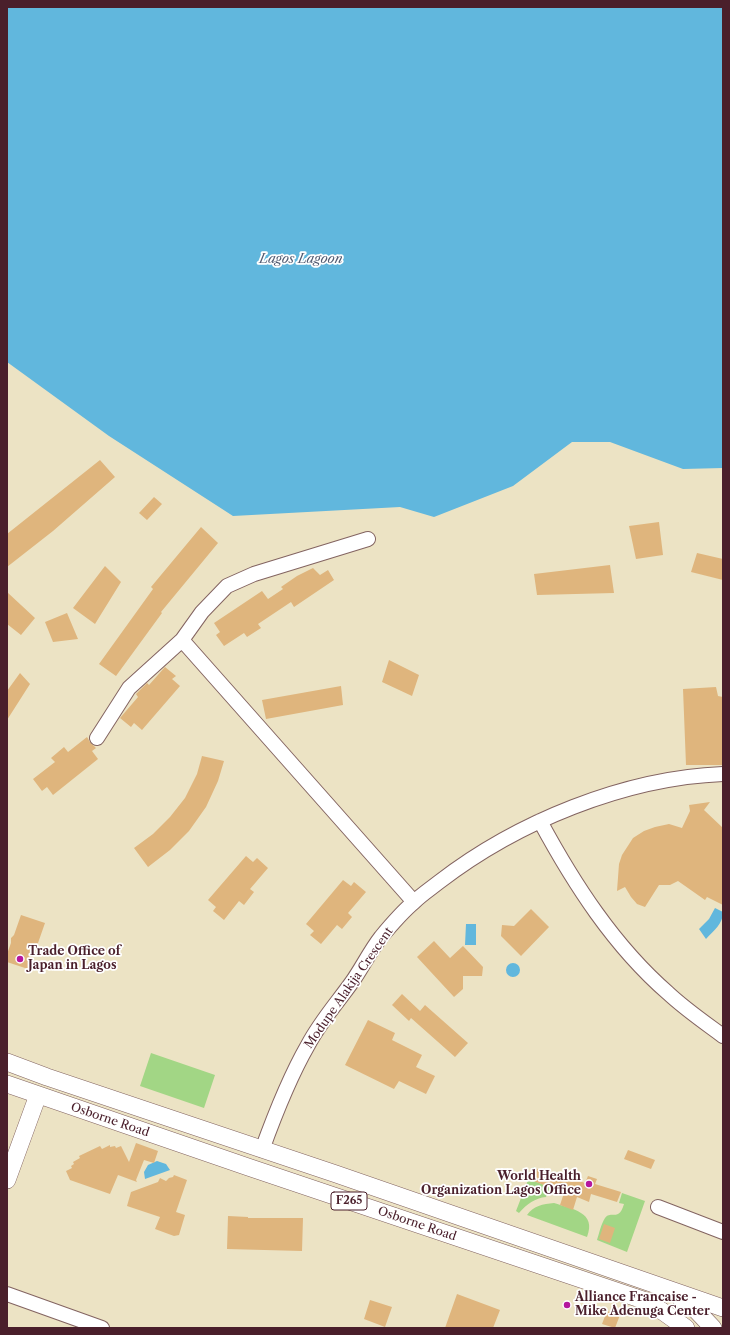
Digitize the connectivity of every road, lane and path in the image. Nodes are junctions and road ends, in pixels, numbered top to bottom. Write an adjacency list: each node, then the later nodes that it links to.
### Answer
1 (368, 539): 2 (street)
2 (182, 640): 3 (street); 6 (street)
3 (97, 738)
4 (723, 774): 5 (street, Modupe Alakija Crescent)
5 (540, 821): 6 (street, Modupe Alakija Crescent); 7 (street)
6 (414, 902): 11 (street, Modupe Alakija Crescent)
7 (723, 1036)
8 (7, 1062): 11 (main road, Osborne Road / F265)
9 (7, 1084): 10 (main road, Osborne Road / F265)
10 (38, 1095): 12 (main road); 19 (main road, Osborne Road / F265)
11 (262, 1150): 15 (main road, Osborne Road / F265)
12 (7, 1180)
13 (658, 1207): 14 (street)
14 (723, 1232)
15 (665, 1288): 17 (main road, Osborne Road); 20 (main road, F265)
16 (7, 1294): 18 (street)
17 (723, 1308)
18 (102, 1328)
19 (686, 1328)
20 (713, 1328)

